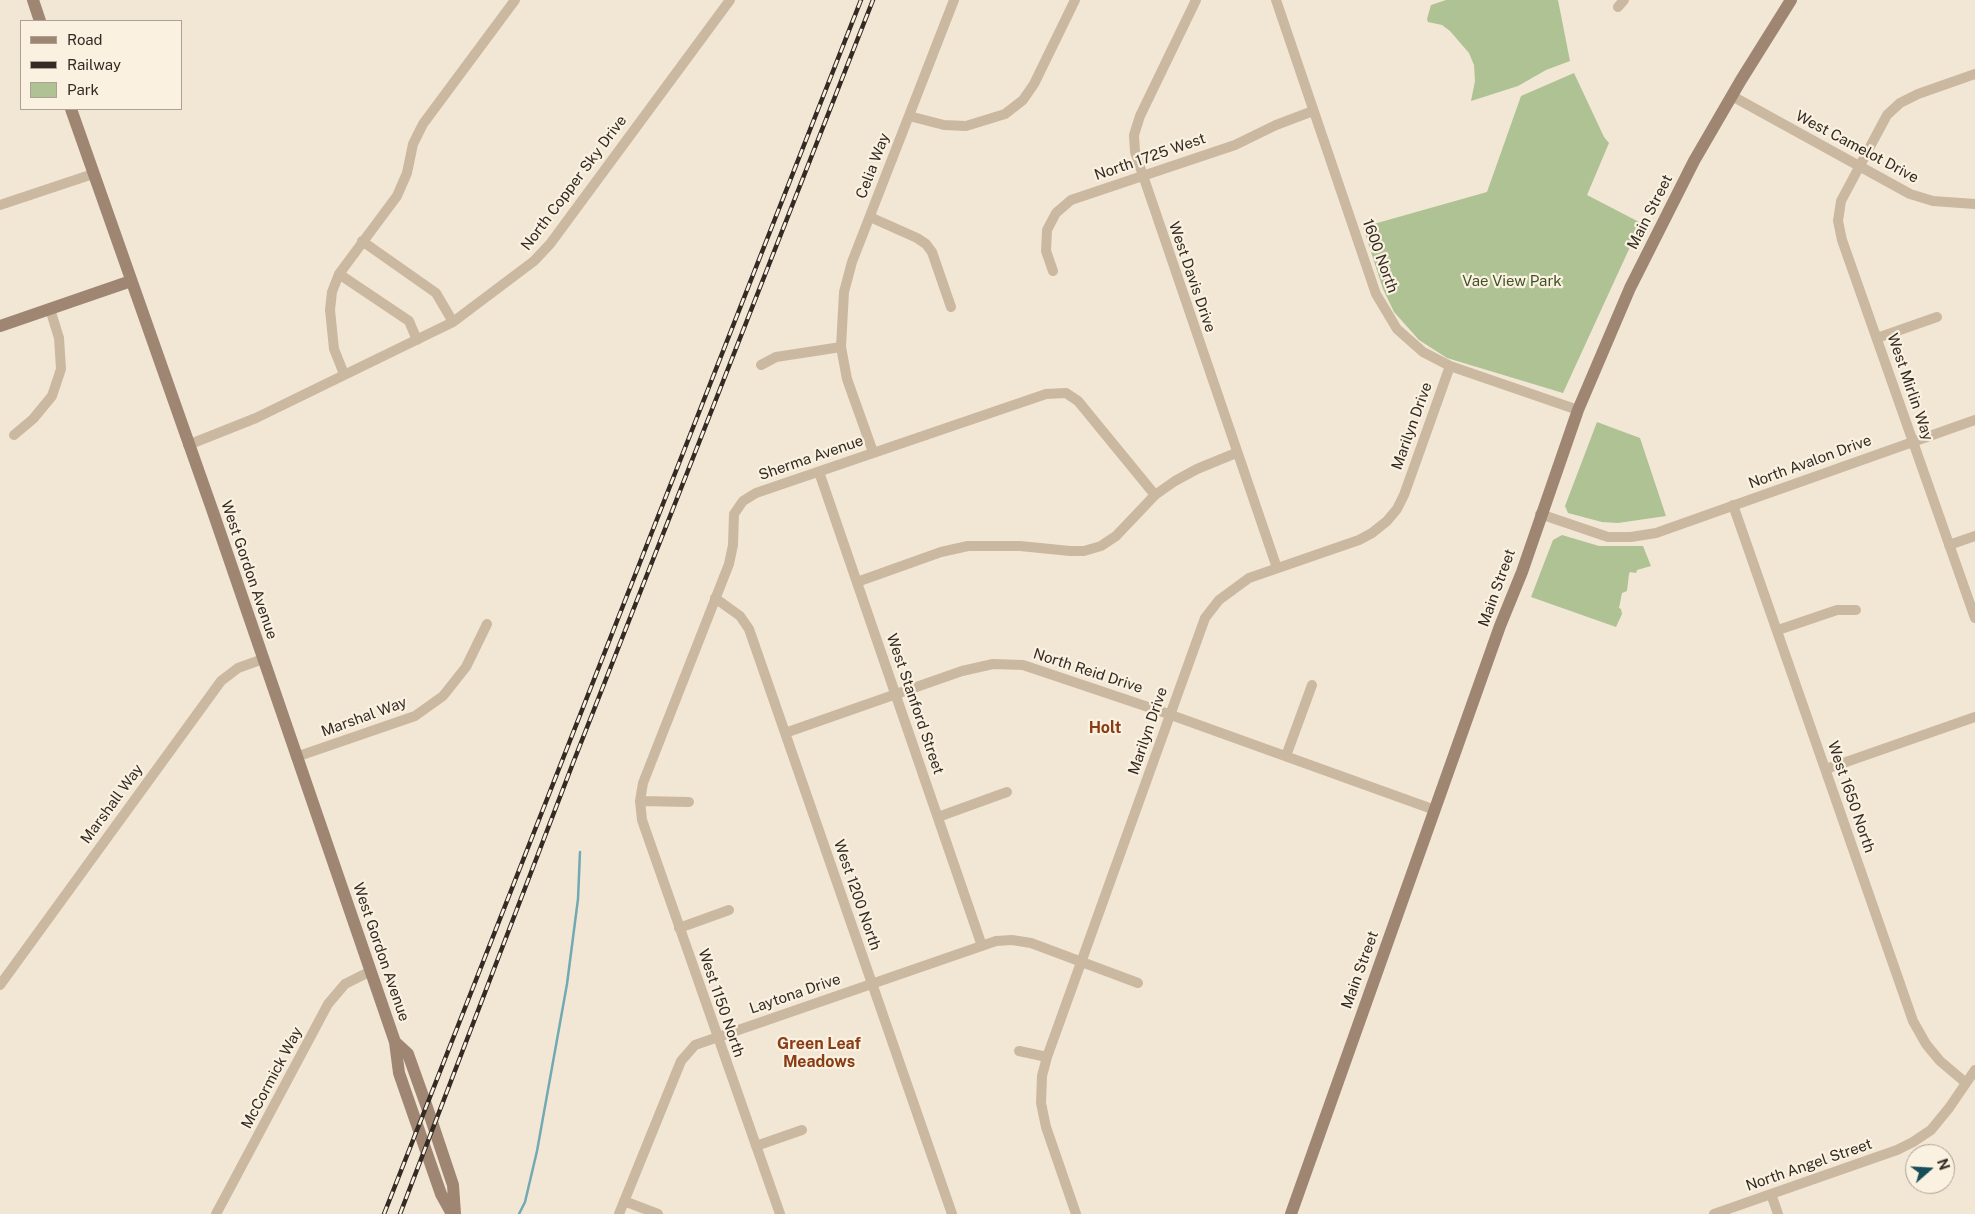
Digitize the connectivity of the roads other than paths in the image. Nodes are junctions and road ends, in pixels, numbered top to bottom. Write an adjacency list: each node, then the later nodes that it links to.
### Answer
1 (33, 0): 9 (main road)
2 (515, 0): 21 (street)
3 (730, 0): 28 (street, North Copper Sky Drive)
4 (954, 0): 14 (street, Celia Way)
5 (1075, 0): 14 (street)
6 (1196, 0): 17 (street, West Davis Drive)
7 (1276, 0): 13 (street, 1600 North)
8 (1791, 0): 11 (main road, Main Street)
9 (40, 20)
10 (1975, 74): 15 (street, West Mirlin Way)
11 (1732, 96): 15 (street, West Camelot Drive); 36 (main road, Main Street)
12 (70, 110): 16 (main road, West Gordon Avenue)
13 (1313, 111): 17 (street, North 1725 West); 34 (street, 1600 North)
14 (909, 116): 20 (street, Celia Way)
15 (1858, 166): 18 (street, West Camelot Drive); 30 (street, West Mirlin Way)
16 (93, 174): 19 (street); 24 (main road, West Gordon Avenue)
17 (1142, 176): 22 (street, North 1725 West); 42 (street, West Davis Drive)
18 (1975, 204)
19 (0, 205)
20 (870, 217): 25 (street); 32 (street, Celia Way)
21 (362, 241): 23 (street); 28 (street)
22 (1053, 271)
23 (339, 274): 31 (street); 35 (street)
24 (131, 281): 26 (main road); 40 (main road, West Gordon Avenue)
25 (951, 308)
26 (50, 309): 29 (main road); 38 (street)
27 (1937, 317): 30 (street)
28 (453, 322): 31 (street, North Copper Sky Drive)
29 (0, 326)
30 (1877, 338): 39 (street, West Mirlin Way)
31 (417, 340): 35 (street, North Copper Sky Drive)
32 (841, 347): 33 (street); 41 (street, Celia Way)
33 (761, 365)
34 (1450, 366): 36 (street, 1600 North); 49 (street, Marilyn Drive)
35 (344, 374): 40 (street, North Copper Sky Drive)
36 (1578, 410): 46 (main road, Main Street)
37 (1975, 420): 39 (street, North Avalon Drive)
38 (14, 435)
39 (1914, 441): 45 (street, North Avalon Drive); 48 (street, West Mirlin Way)
40 (188, 445): 56 (main road, West Gordon Avenue)
41 (873, 452): 43 (street, Sherma Avenue); 44 (street, Sherma Avenue)
42 (1236, 453): 44 (street); 49 (street, West Davis Drive)
43 (818, 472): 50 (street, West Stanford Street); 51 (street, Sherma Avenue)
44 (1155, 495): 50 (street)
45 (1733, 505): 46 (street, North Avalon Drive); 55 (street, West 1650 North)
46 (1540, 514): 68 (main road, Main Street)
47 (1975, 536): 48 (street)
48 (1949, 544): 53 (street, West Mirlin Way)
49 (1277, 568): 59 (street, Marilyn Drive)
50 (857, 582): 58 (street, West Stanford Street)
51 (715, 598): 61 (street, West 1200 North); 66 (street, Sherma Avenue)
52 (1856, 610): 55 (street)
53 (1975, 618)
54 (487, 624): 63 (street, Marshal Way)
55 (1778, 630): 64 (street, West 1650 North)
56 (263, 659): 63 (main road, West Gordon Avenue); 77 (street, Marshall Way)
57 (1312, 685): 62 (street)
58 (896, 694): 59 (street, North Reid Drive); 61 (street, North Reid Drive); 69 (street, West Stanford Street)
59 (1170, 714): 62 (street, North Reid Drive); 73 (street, Marilyn Drive)
60 (1975, 717): 64 (street)
61 (785, 733): 76 (street, West 1200 North)
62 (1286, 756): 68 (street, North Reid Drive)
63 (296, 757): 74 (main road, West Gordon Avenue)
64 (1826, 769): 82 (street, West 1650 North)
65 (1007, 792): 69 (street)
66 (640, 801): 67 (street); 71 (street, West 1150 North)
67 (690, 802)
68 (1435, 810): 94 (main road, Main Street)
69 (938, 817): 72 (street, West Stanford Street)
70 (729, 910): 71 (street)
71 (679, 928): 78 (street, West 1150 North)
72 (982, 946): 73 (street, Laytona Drive); 76 (street, Laytona Drive)
73 (1082, 962): 75 (street, Laytona Drive); 80 (street, Marilyn Drive)
74 (371, 971): 87 (street, McCormick Way); 88 (main road, West Gordon Avenue)
75 (1138, 983)
76 (872, 984): 78 (street, Laytona Drive); 92 (street, West 1200 North)
77 (0, 985)
78 (717, 1036): 84 (street, West 1150 North); 86 (street, Laytona Drive)
79 (1018, 1051): 80 (street)
80 (1047, 1057): 93 (street, Marilyn Drive)
81 (1975, 1070): 82 (street, North Angel Street)
82 (1966, 1083): 85 (street, North Angel Street)
83 (802, 1130): 84 (street)
84 (756, 1146): 91 (street, West 1150 North)
85 (1771, 1194): 95 (street, North Angel Street); 96 (street)
86 (624, 1200): 89 (street, Laytona Drive); 90 (street)
87 (216, 1214)
88 (454, 1214)
89 (619, 1214)
90 (658, 1214)
91 (780, 1214)
92 (952, 1214)
93 (1076, 1214)
94 (1291, 1214)
95 (1714, 1214)
96 (1778, 1214)

